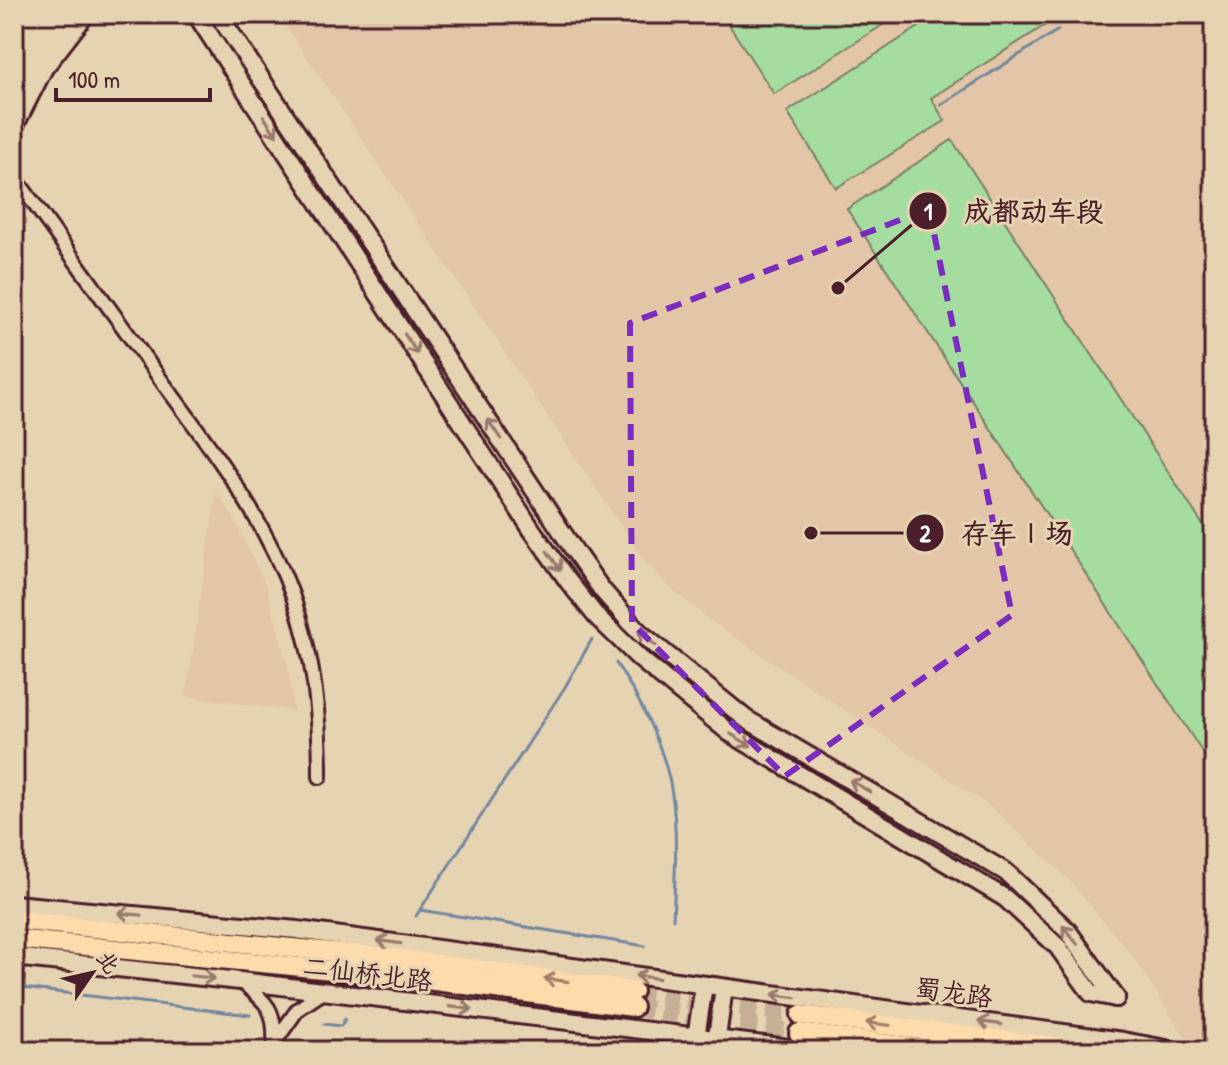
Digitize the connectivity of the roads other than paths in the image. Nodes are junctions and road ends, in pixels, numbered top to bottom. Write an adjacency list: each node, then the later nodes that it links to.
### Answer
1 (33, 14): 7 (street)
2 (53, 14): 8 (street)
3 (68, 14): 9 (street)
4 (86, 14): 10 (street)
5 (196, 14): 6 (street, one-way to 6)
6 (218, 14)
7 (14, 42)
8 (14, 68)
9 (14, 93)
10 (14, 127)
11 (14, 176): 12 (street)
12 (320, 777)
13 (14, 904): 18 (street, 蜀龙路, one-way to 13)
14 (14, 920): 15 (main road, one-way to 14)
15 (14, 939)
16 (14, 957): 17 (street, 二仙桥北路, one-way to 17)
17 (240, 981): 20 (street, 二仙桥北路); 23 (street)
18 (704, 985): 19 (street, 蜀龙路); 21 (street)
19 (724, 988): 22 (street); 27 (street, 蜀龙路, one-way to 19)
20 (325, 991): 21 (street, 二仙桥北路, one-way to 21); 23 (street)
21 (695, 1044): 22 (street, 二仙桥北路)
22 (715, 1045): 24 (street)
23 (273, 1047)
24 (814, 1051)
25 (946, 1051): 26 (main road, 蜀龙路, one-way to 25)
26 (1094, 1051)
27 (1177, 1051)

